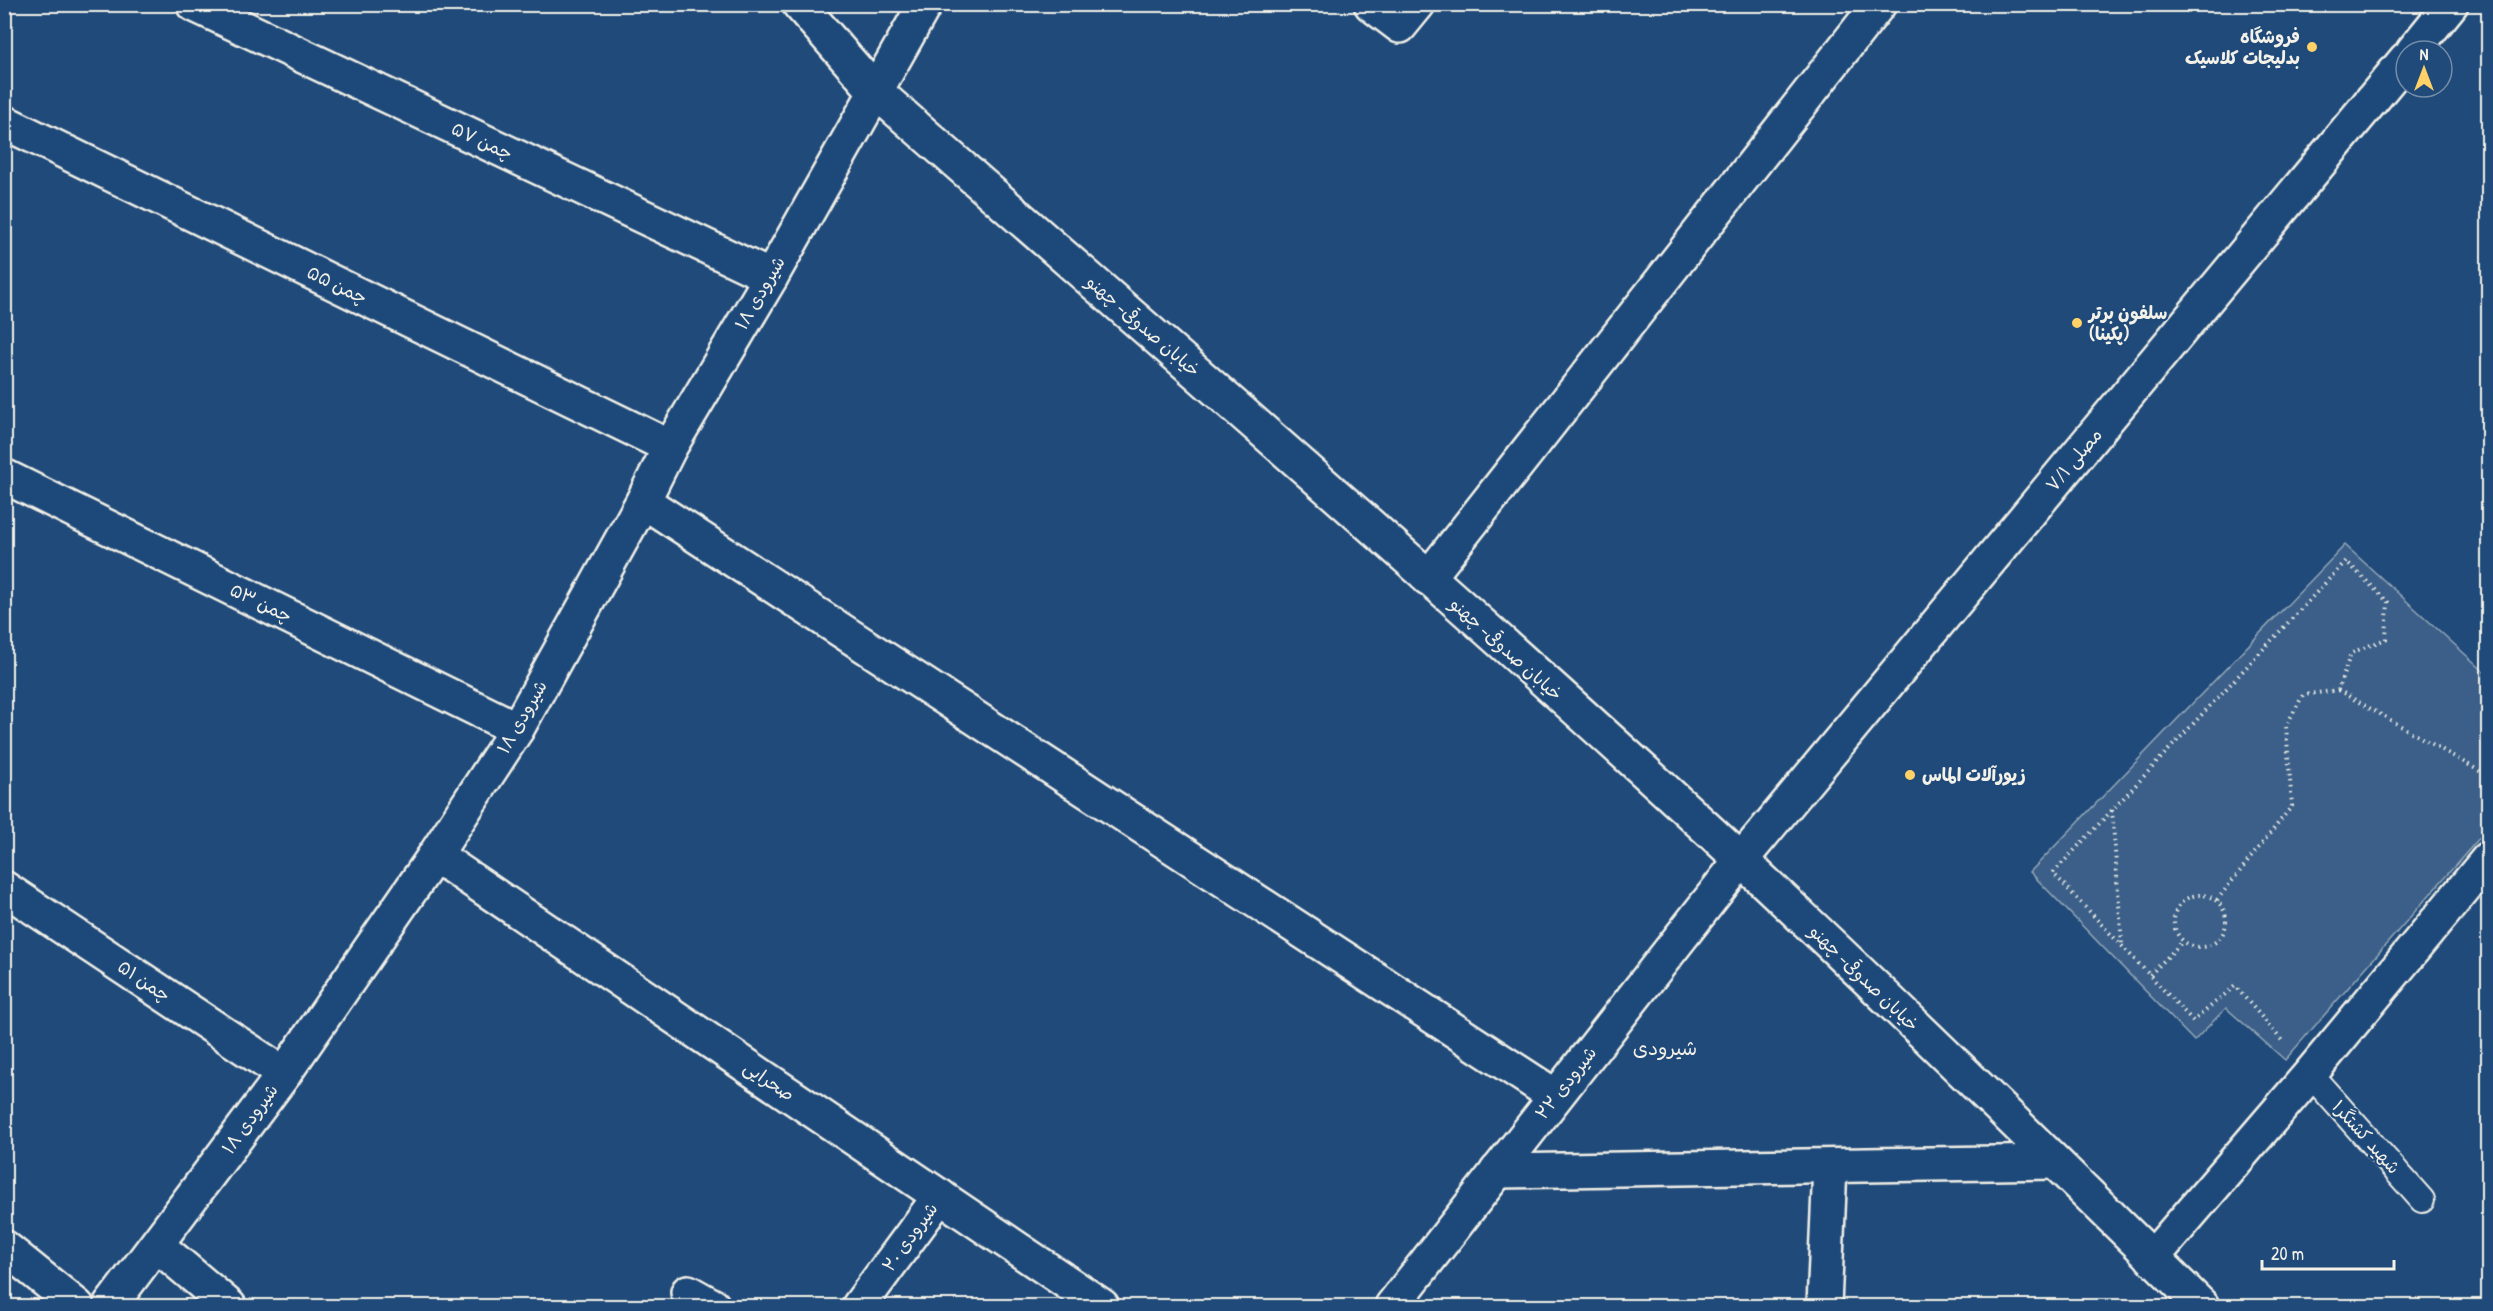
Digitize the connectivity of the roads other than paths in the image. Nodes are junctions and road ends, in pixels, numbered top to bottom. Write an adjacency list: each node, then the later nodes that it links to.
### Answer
1 (193, 4): 12 (street, چمن ۵۷)
2 (799, 4): 10 (street, خیابان صدوقی- چهنو)
3 (925, 4): 10 (street, شیرودی ۱۸)
4 (1371, 4): 7 (street)
5 (1879, 4): 16 (street)
6 (2451, 4): 8 (street)
7 (1409, 15)
8 (2423, 39)
9 (2394, 73): 20 (street, مصلی ۷/۱)
10 (874, 90): 12 (street, شیرودی ۱۸); 16 (street, خیابان صدوقی- چهنو)
11 (4, 122): 13 (street, چمن ۵۵)
12 (771, 277): 13 (street, شیرودی ۱۸)
13 (670, 447): 15 (street, شیرودی ۱۸)
14 (4, 476): 17 (street, چمن ۵۳)
15 (643, 501): 17 (street, شیرودی ۱۸); 24 (street)
16 (1428, 578): 20 (street, خیابان صدوقی- چهنو)
17 (517, 729): 18 (street, شیرودی ۱۸)
18 (435, 855): 22 (street, شیرودی ۱۸); 28 (street, صحرایی)
19 (2488, 859): 23 (street)
20 (1741, 860): 24 (street, شیرودی ۲۲); 25 (street, خیابان صدوقی- چهنو)
21 (4, 888): 22 (street, چمن ۵۱)
22 (284, 1074): 30 (street, شیرودی ۱۸)
23 (2310, 1074): 29 (lane, شهید کشتگر۱); 32 (street)
24 (1554, 1096): 27 (street, شیرودی ۲۲)
25 (2055, 1162): 26 (street); 32 (street, خیابان صدوقی- چهنو)
26 (1830, 1166): 27 (street); 39 (street)
27 (1497, 1171): 38 (street, شیرودی ۲۲)
28 (940, 1196): 36 (street, شیرودی ۲۰); 37 (street, صحرایی)
29 (2422, 1200)
30 (157, 1245): 34 (street, شیرودی ۱۸); 35 (street)
31 (4, 1247): 33 (street)
32 (2152, 1258): 40 (street, خیابان صدوقی- چهنو)
33 (77, 1306)
34 (110, 1306)
35 (229, 1306)
36 (859, 1306)
37 (1102, 1306)
38 (1392, 1306)
39 (1824, 1306)
40 (2202, 1306)

